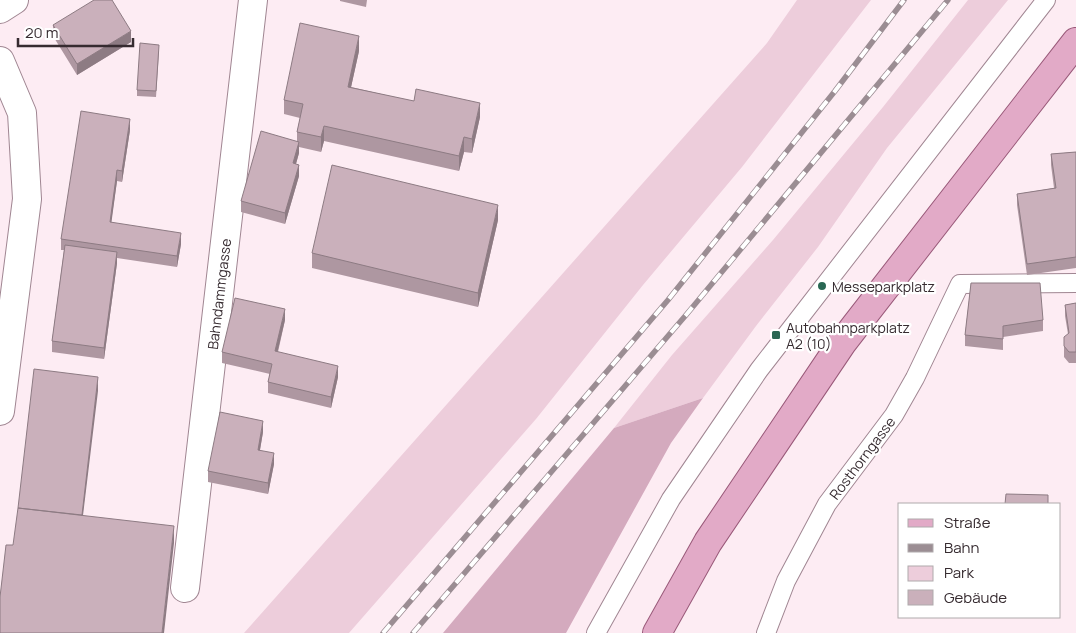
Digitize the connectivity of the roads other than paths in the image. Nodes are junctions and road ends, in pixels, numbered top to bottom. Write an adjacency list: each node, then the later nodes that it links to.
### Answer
1 (14, 0): 4 (street)
2 (253, 0): 9 (street, Bahndammgasse)
3 (1046, 0): 10 (lane)
4 (0, 9)
5 (1076, 42): 11 (main road)
6 (0, 61): 8 (street)
7 (1076, 283): 12 (lane, Rosthorngasse)
8 (0, 411)
9 (185, 588)
10 (596, 633)
11 (658, 633)
12 (766, 633)

